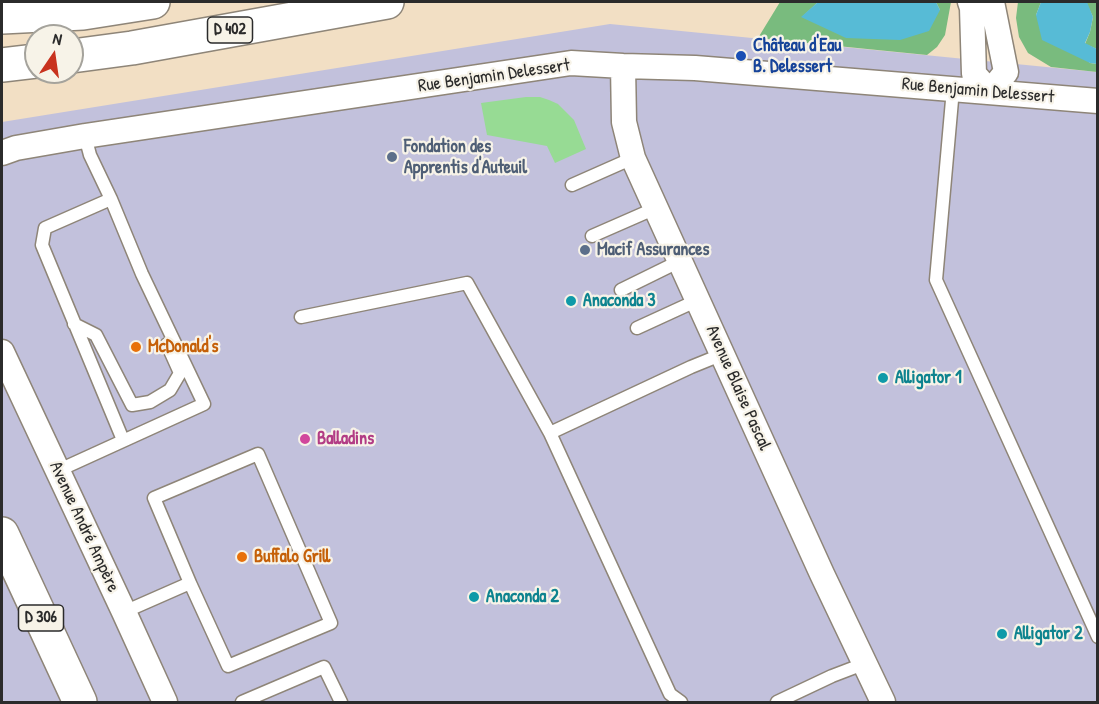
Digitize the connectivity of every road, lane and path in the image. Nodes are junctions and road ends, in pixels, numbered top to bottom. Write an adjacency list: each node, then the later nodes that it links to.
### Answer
1 (153, 2): 5 (main road)
2 (387, 2): 6 (main road, D 402)
3 (970, 2): 11 (street)
4 (992, 2): 11 (street)
5 (2, 17)
6 (84, 54)
7 (24, 62): 8 (main road)
8 (2, 65)
9 (623, 66): 10 (street, Rue Benjamin Delessert); 13 (street, Rue Benjamin Delessert); 15 (street, Avenue Blaise Pascal)
10 (953, 89): 11 (street, Rue Benjamin Delessert); 35 (lane)
11 (990, 92): 12 (street, Rue Benjamin Delessert)
12 (1098, 101)
13 (86, 136): 14 (street, Rue Benjamin Delessert); 17 (lane)
14 (2, 153)
15 (633, 158): 16 (lane); 18 (street, Avenue Blaise Pascal)
16 (572, 185)
17 (111, 199): 21 (lane); 25 (lane)
18 (656, 208): 19 (lane); 20 (street, Avenue Blaise Pascal)
19 (592, 236)
20 (680, 261): 22 (lane); 23 (street, Avenue Blaise Pascal)
21 (142, 273): 25 (lane); 30 (lane)
22 (621, 290)
23 (698, 300): 26 (lane); 28 (street, Avenue Blaise Pascal)
24 (301, 317): 29 (lane)
25 (74, 324): 30 (lane)
26 (637, 328)
27 (2, 352): 31 (street, Avenue André Ampère)
28 (723, 354): 29 (lane); 36 (street, Avenue Blaise Pascal)
29 (550, 433): 41 (lane)
30 (123, 440): 31 (lane)
31 (57, 471): 34 (street, Avenue André Ampère)
32 (2, 534): 37 (main road, D 306)
33 (190, 583): 33 (lane); 34 (lane)
34 (124, 612): 38 (street, Avenue André Ampère)
35 (1098, 637)
36 (866, 663): 42 (lane); 43 (street, Avenue Blaise Pascal)
37 (80, 702)
38 (165, 702)
39 (242, 702): 40 (lane)
40 (341, 702)
41 (681, 702)
42 (777, 702)
43 (883, 702)

